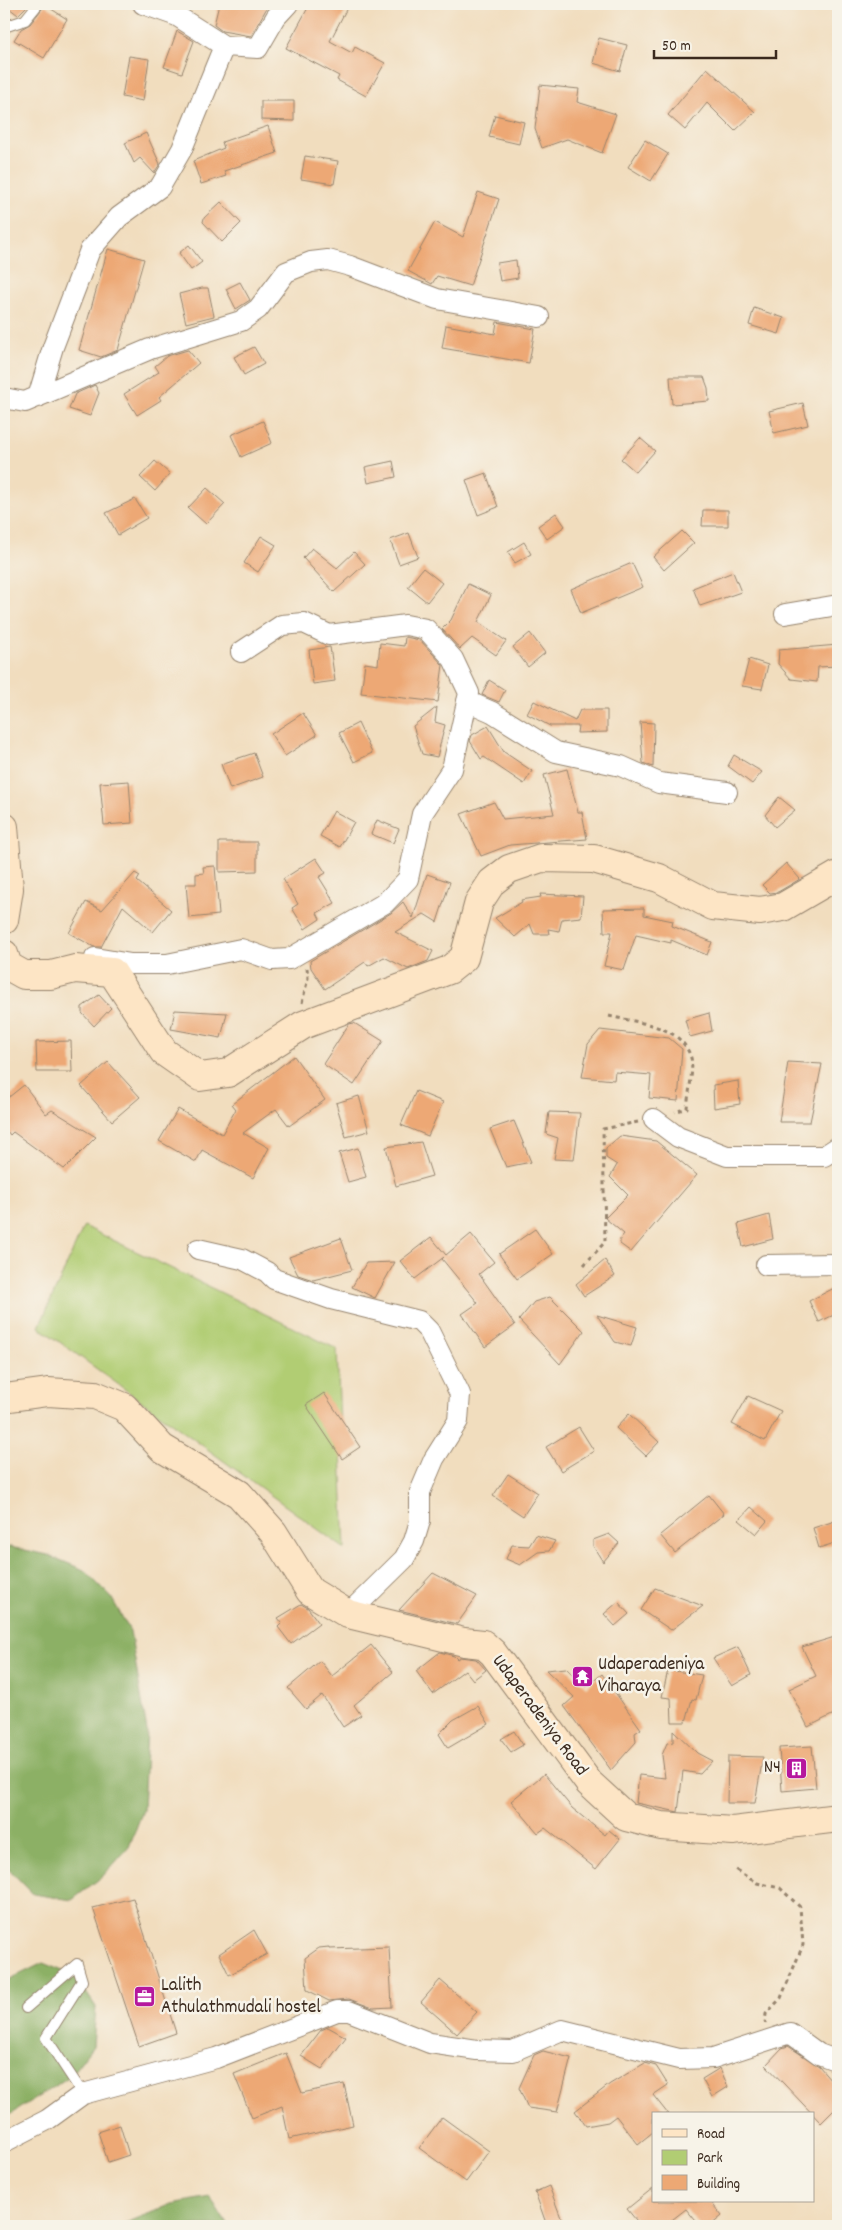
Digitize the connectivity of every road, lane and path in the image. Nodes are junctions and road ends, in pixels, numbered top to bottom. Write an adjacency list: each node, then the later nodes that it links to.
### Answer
1 (38, 4): 4 (lane)
2 (143, 4): 5 (street)
3 (288, 4): 5 (street)
4 (4, 26)
5 (224, 46): 7 (street)
6 (540, 317): 7 (street)
7 (38, 397): 8 (street)
8 (4, 398)
9 (838, 605): 10 (street)
10 (785, 614)
11 (241, 652): 12 (street)
12 (467, 701): 13 (street); 17 (street)
13 (727, 792)
14 (4, 827): 16 (street)
15 (838, 875): 21 (street)
16 (4, 920)
17 (305, 950): 19 (street); 21 (path)
18 (4, 954): 19 (street)
19 (75, 969): 21 (street)
20 (609, 1016): 22 (path)
21 (303, 1025)
22 (654, 1119): 23 (street); 26 (path)
23 (838, 1147)
24 (198, 1249): 29 (street)
25 (838, 1264): 27 (street)
26 (584, 1265)
27 (766, 1265)
28 (4, 1398): 29 (street, Udaperadeniya Road)
29 (348, 1614): 30 (street, Udaperadeniya Road)
30 (838, 1818)
31 (736, 1870): 33 (path)
32 (26, 2008): 35 (lane)
33 (764, 2041): 34 (street); 35 (street)
34 (838, 2061)
35 (82, 2094): 36 (street)
36 (4, 2142)

